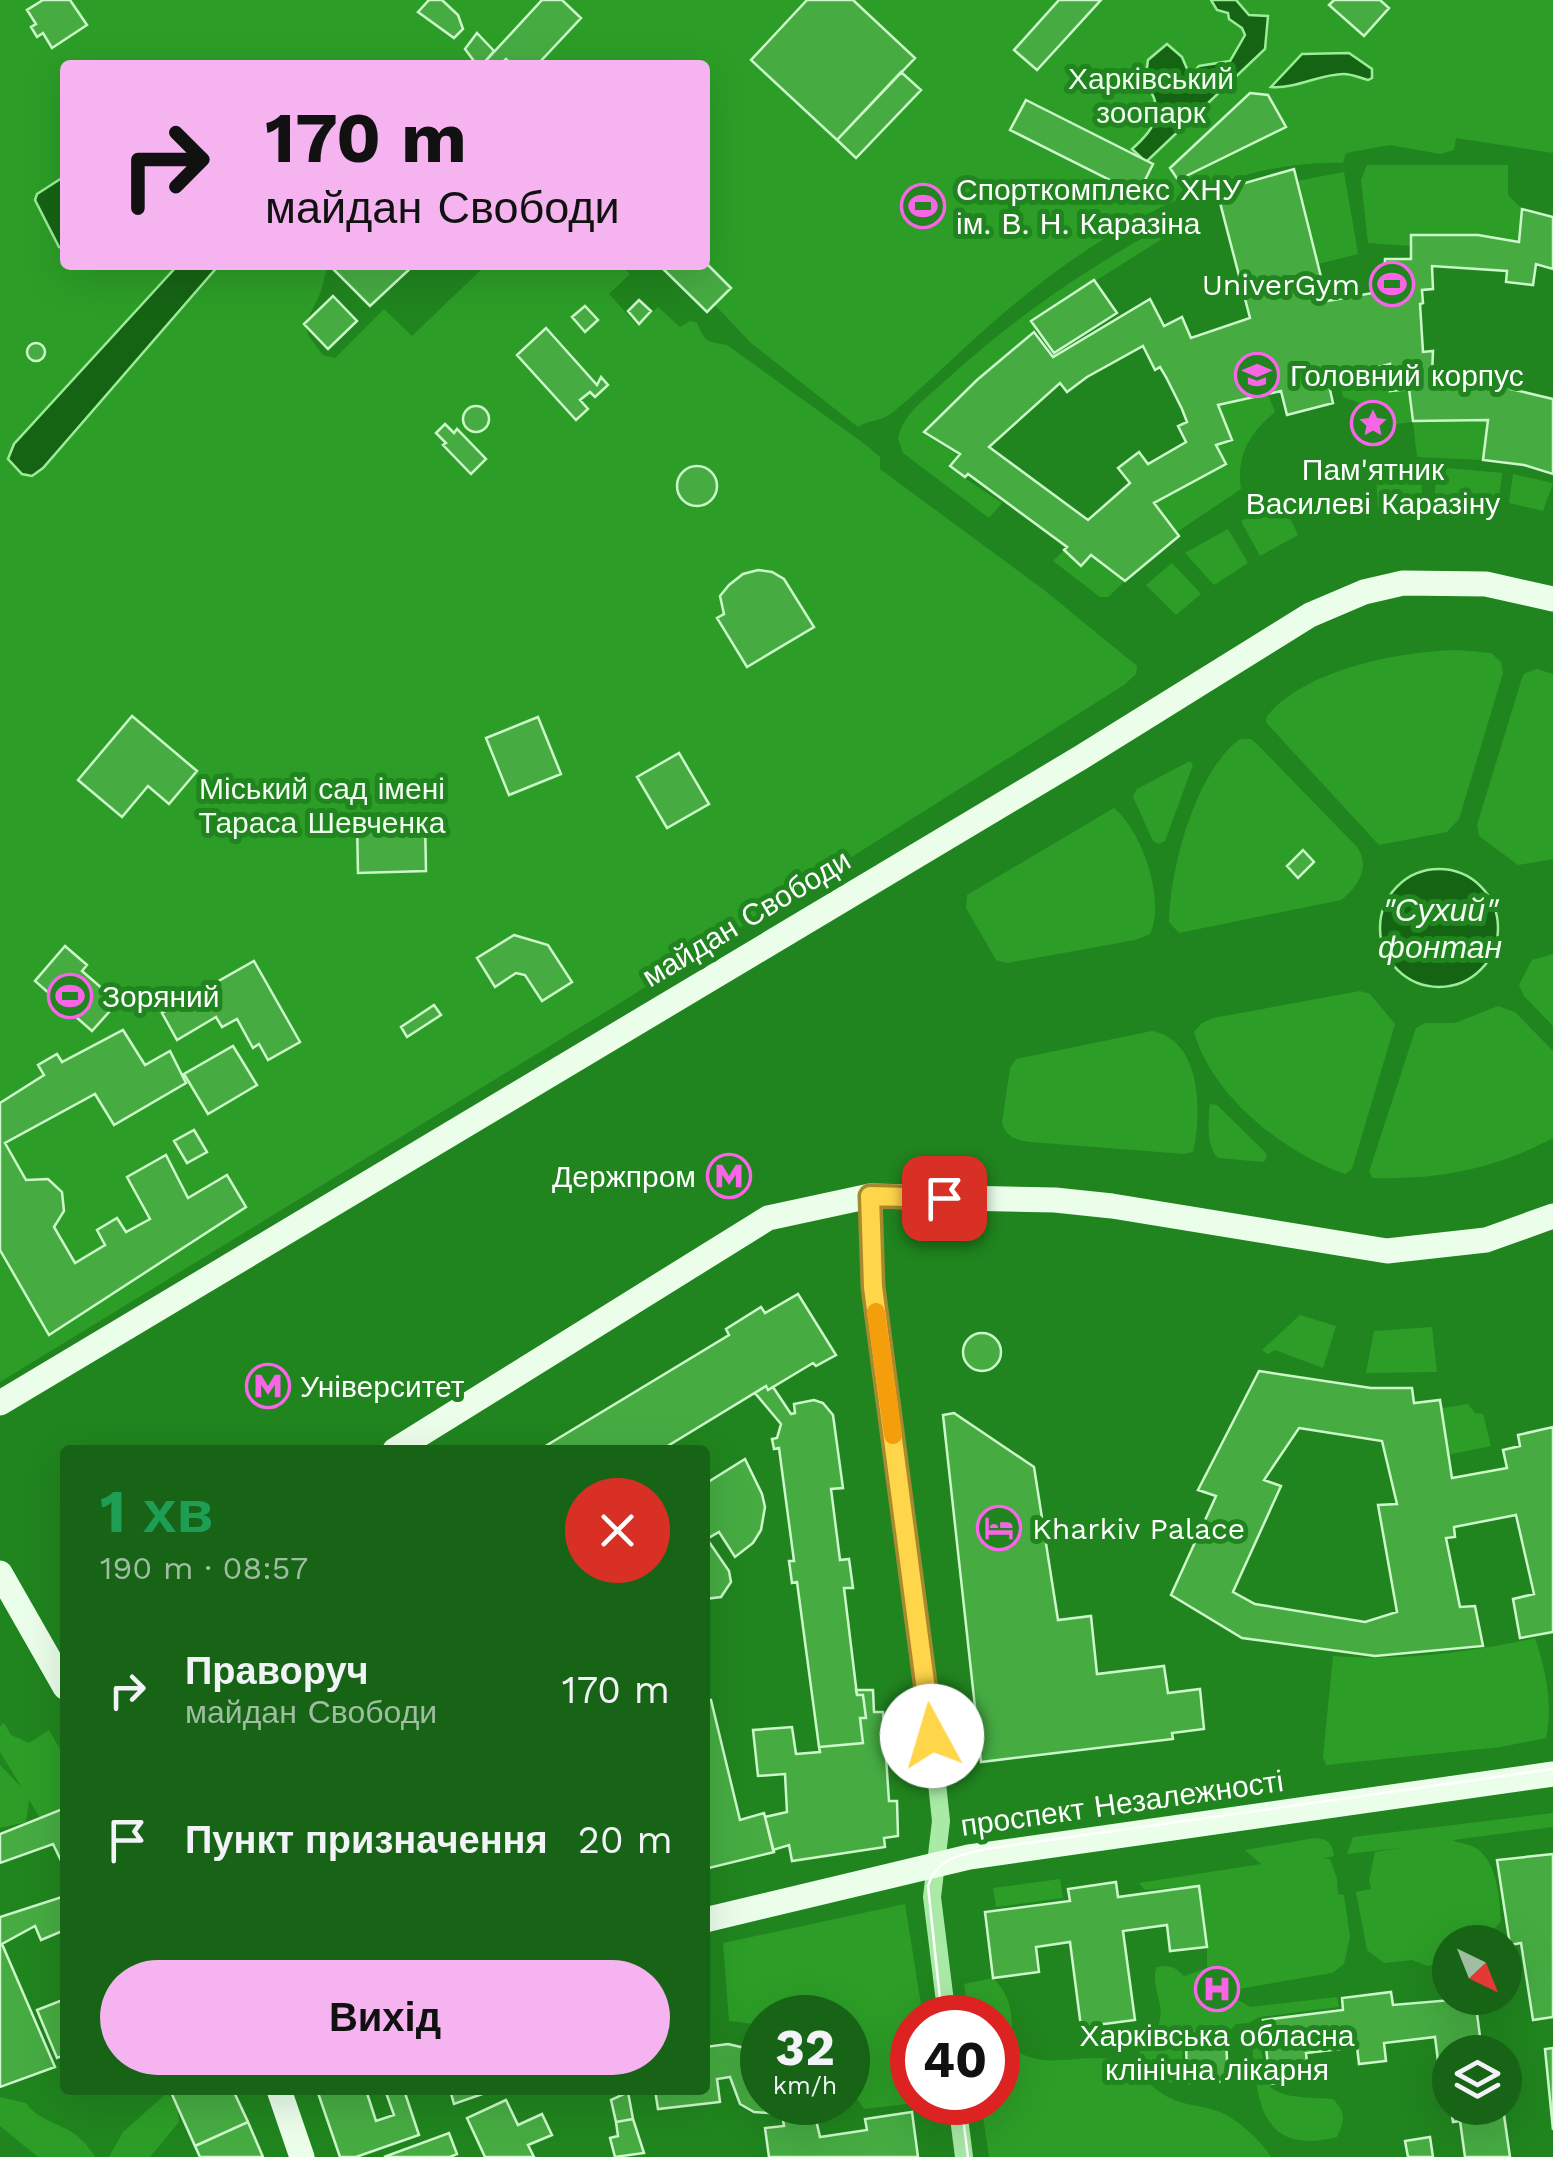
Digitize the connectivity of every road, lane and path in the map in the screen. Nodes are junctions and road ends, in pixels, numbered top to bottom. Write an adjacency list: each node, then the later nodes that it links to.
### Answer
1 (1553, 599): 4 (main road, майдан Свободи)
2 (870, 1196): 3 (main road); 5 (main road); 9 (street)
3 (1553, 1216)
4 (0, 1403)
5 (403, 1445)
6 (0, 1572): 7 (main road)
7 (60, 1668)
8 (1553, 1774): 9 (main road, проспект Незалежності)
9 (936, 1865): 10 (main road, проспект Незалежності); 11 (street)
10 (710, 1919)
11 (944, 1995)
12 (280, 2095): 14 (main road)
13 (960, 2125): 15 (street)
14 (302, 2157)
15 (964, 2157)

